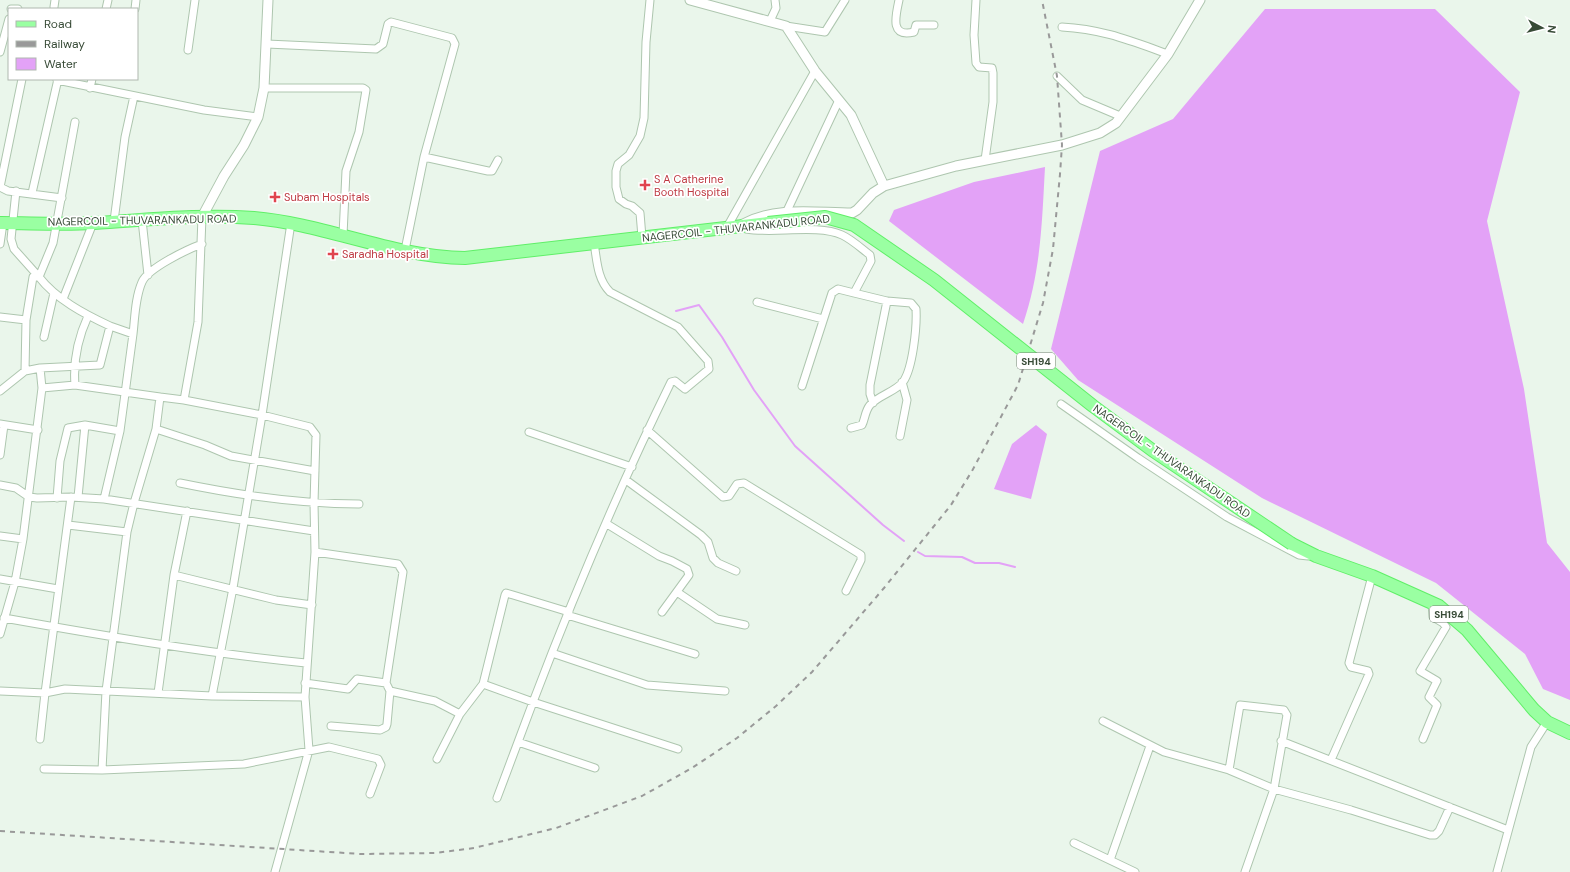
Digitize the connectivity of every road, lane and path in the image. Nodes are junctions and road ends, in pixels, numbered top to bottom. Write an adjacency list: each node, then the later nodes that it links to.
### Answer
1 (195, 0): 17 (street)
2 (268, 0): 16 (street)
3 (650, 0): 50 (street)
4 (690, 0): 10 (street)
5 (774, 0): 11 (street)
6 (845, 0): 14 (street)
7 (899, 0): 13 (street)
8 (976, 0): 34 (street)
9 (1200, 0): 19 (street)
10 (712, 3): 11 (street)
11 (770, 21): 14 (street)
12 (8, 23): 18 (street)
13 (934, 25)
14 (786, 26): 20 (street)
15 (1062, 27): 19 (street)
16 (267, 44): 26 (street); 32 (street)
17 (188, 50)
18 (0, 52)
19 (1168, 54): 29 (street)
20 (815, 71): 28 (street); 48 (street)
21 (1057, 76): 29 (street)
22 (22, 80): 36 (street)
23 (58, 80): 25 (street); 38 (street)
24 (92, 80): 25 (street)
25 (90, 88): 27 (street)
26 (264, 88): 30 (street); 49 (street)
27 (134, 96): 30 (street); 43 (street)
28 (839, 100): 35 (street); 40 (street)
29 (1120, 116): 34 (street)
30 (258, 117): 41 (street)
31 (75, 122): 39 (street)
32 (424, 157): 33 (street); 54 (street)
33 (498, 160)
34 (985, 160): 35 (street)
35 (884, 186): 40 (street)
36 (0, 187): 37 (street)
37 (16, 191): 38 (street); 44 (street)
38 (32, 193): 39 (street)
39 (62, 198): 45 (street)
40 (786, 213): 48 (street)
41 (202, 217): 42 (main road, NAGERCOIL - THUVARANKADU ROAD / SH194); 47 (main road, NAGERCOIL - THUVARANKADU ROAD / SH194); 53 (street)
42 (142, 220): 43 (main road, NAGERCOIL - THUVARANKADU ROAD / SH194); 55 (street)
43 (114, 221): 46 (main road, NAGERCOIL - THUVARANKADU ROAD / SH194)
44 (6, 223): 45 (main road, NAGERCOIL - THUVARANKADU ROAD / SH194); 52 (street); 56 (street)
45 (57, 223): 46 (main road, NAGERCOIL - THUVARANKADU ROAD / SH194); 56 (street)
46 (93, 223): 59 (street)
47 (291, 223): 49 (main road, NAGERCOIL - THUVARANKADU ROAD / SH194); 82 (street)
48 (731, 228): 50 (main road, NAGERCOIL - THUVARANKADU ROAD / SH194); 58 (street); 116 (main road, NAGERCOIL - THUVARANKADU ROAD / SH194, bridge)
49 (343, 235): 54 (main road, NAGERCOIL - THUVARANKADU ROAD / SH194)
50 (642, 237): 51 (main road, NAGERCOIL - THUVARANKADU ROAD / SH194)
51 (594, 243): 54 (main road, NAGERCOIL - THUVARANKADU ROAD / SH194); 88 (street)
52 (0, 244)
53 (202, 244): 55 (street); 79 (street)
54 (405, 250)
55 (148, 275): 67 (street)
56 (39, 277): 57 (street); 65 (street)
57 (54, 293): 59 (street); 68 (street)
58 (854, 294): 60 (street); 64 (street)
59 (63, 299): 62 (street)
60 (887, 301): 72 (street); 80 (street)
61 (757, 302): 64 (street)
62 (88, 316): 66 (street); 69 (street)
63 (0, 317): 65 (street)
64 (822, 319): 74 (street)
65 (26, 320): 71 (street)
66 (110, 326): 67 (street); 69 (street)
67 (133, 334): 77 (street)
68 (44, 337)
69 (74, 366): 70 (street); 73 (street)
70 (40, 368): 71 (street); 75 (street)
71 (25, 371): 76 (street)
72 (902, 382): 80 (street); 91 (street)
73 (75, 385): 75 (street); 77 (street)
74 (802, 386)
75 (42, 388): 87 (street)
76 (0, 391)
77 (125, 394): 78 (street); 89 (street)
78 (160, 398): 79 (street); 86 (street)
79 (184, 400): 82 (street)
80 (873, 402): 85 (street)
81 (1061, 404): 116 (street)
82 (262, 415): 93 (street); 95 (street)
83 (2, 425): 87 (street); 92 (street)
84 (85, 425): 89 (street); 101 (street); 102 (street)
85 (851, 428)
86 (156, 429): 93 (street); 104 (street)
87 (38, 430): 100 (street)
88 (647, 430): 94 (street); 124 (street)
89 (120, 431): 103 (street)
90 (529, 432): 94 (street)
91 (900, 436)
92 (0, 455)
93 (254, 461): 95 (street); 99 (street)
94 (632, 466): 96 (street)
95 (315, 471): 105 (street)
96 (626, 480): 110 (street); 117 (street)
97 (180, 483): 99 (street)
98 (0, 485): 100 (street)
99 (248, 495): 105 (street); 108 (street)
100 (29, 497): 102 (street); 114 (street)
101 (75, 497): 102 (street); 103 (street); 109 (street)
102 (57, 498)
103 (104, 499): 104 (street)
104 (134, 502): 107 (street); 112 (street)
105 (314, 503): 106 (street); 111 (street)
106 (359, 504)
107 (186, 511): 108 (street); 118 (street)
108 (244, 520): 111 (street); 122 (street)
109 (68, 524): 112 (street); 123 (street)
110 (607, 524): 125 (street); 129 (street)
111 (314, 531): 115 (street)
112 (127, 532): 134 (street)
113 (0, 536): 114 (street)
114 (23, 539): 121 (street)
115 (315, 552): 127 (street); 141 (street)
116 (1316, 556): 119 (main road, NAGERCOIL - THUVARANKADU ROAD / SH194)
117 (736, 571)
118 (174, 575): 122 (street); 135 (street)
119 (1372, 576): 126 (main road, NAGERCOIL - THUVARANKADU ROAD / SH194); 165 (street)
120 (0, 579): 121 (street)
121 (15, 582): 123 (street); 130 (street)
122 (233, 588): 127 (street); 137 (street)
123 (58, 589): 132 (street)
124 (846, 591)
125 (677, 592): 128 (street); 131 (street)
126 (1432, 603): 154 (main road, NAGERCOIL - THUVARANKADU ROAD / SH194); 158 (street)
127 (312, 605): 139 (street)
128 (662, 612)
129 (568, 613): 136 (street); 138 (street); 142 (street)
130 (4, 618): 132 (street); 133 (street)
131 (745, 626)
132 (54, 627): 134 (street); 147 (street)
133 (0, 634)
134 (113, 638): 135 (street); 144 (street)
135 (163, 645): 137 (street); 148 (street)
136 (552, 653): 146 (street); 151 (street)
137 (219, 654): 139 (street); 149 (street)
138 (695, 654)
139 (306, 663): 140 (street)
140 (305, 683): 141 (street); 150 (street)
141 (386, 683): 145 (street)
142 (483, 684): 151 (street); 152 (street)
143 (0, 691): 147 (street)
144 (106, 691): 147 (street); 148 (street); 168 (street)
145 (390, 691): 152 (street); 155 (street)
146 (724, 692)
147 (45, 693): 157 (street)
148 (158, 693): 149 (street)
149 (212, 696): 150 (street)
150 (305, 697): 163 (street)
151 (533, 702): 160 (street); 162 (street)
152 (460, 714): 164 (street)
153 (1103, 721): 161 (street)
154 (1547, 722): 156 (main road, NAGERCOIL - THUVARANKADU ROAD / SH194); 174 (street)
155 (331, 726)
156 (1570, 733)
157 (40, 739)
158 (1423, 739)
159 (1281, 741): 165 (street); 169 (street); 170 (street)
160 (518, 742): 166 (street); 172 (street)
161 (1150, 746): 169 (street); 176 (street)
162 (678, 749)
163 (309, 750): 168 (street); 171 (street); 178 (street)
164 (437, 759)
165 (1331, 760): 173 (street)
166 (595, 768)
167 (44, 769): 168 (street)
168 (102, 770)
169 (1229, 770): 170 (street)
170 (1274, 789): 173 (street); 179 (street)
171 (370, 794)
172 (497, 798)
173 (1450, 807): 174 (street)
174 (1508, 830): 180 (street)
175 (1074, 843): 176 (street)
176 (1110, 860): 177 (street)
177 (1133, 871)
178 (275, 872)
179 (1245, 872)
180 (1497, 872)

